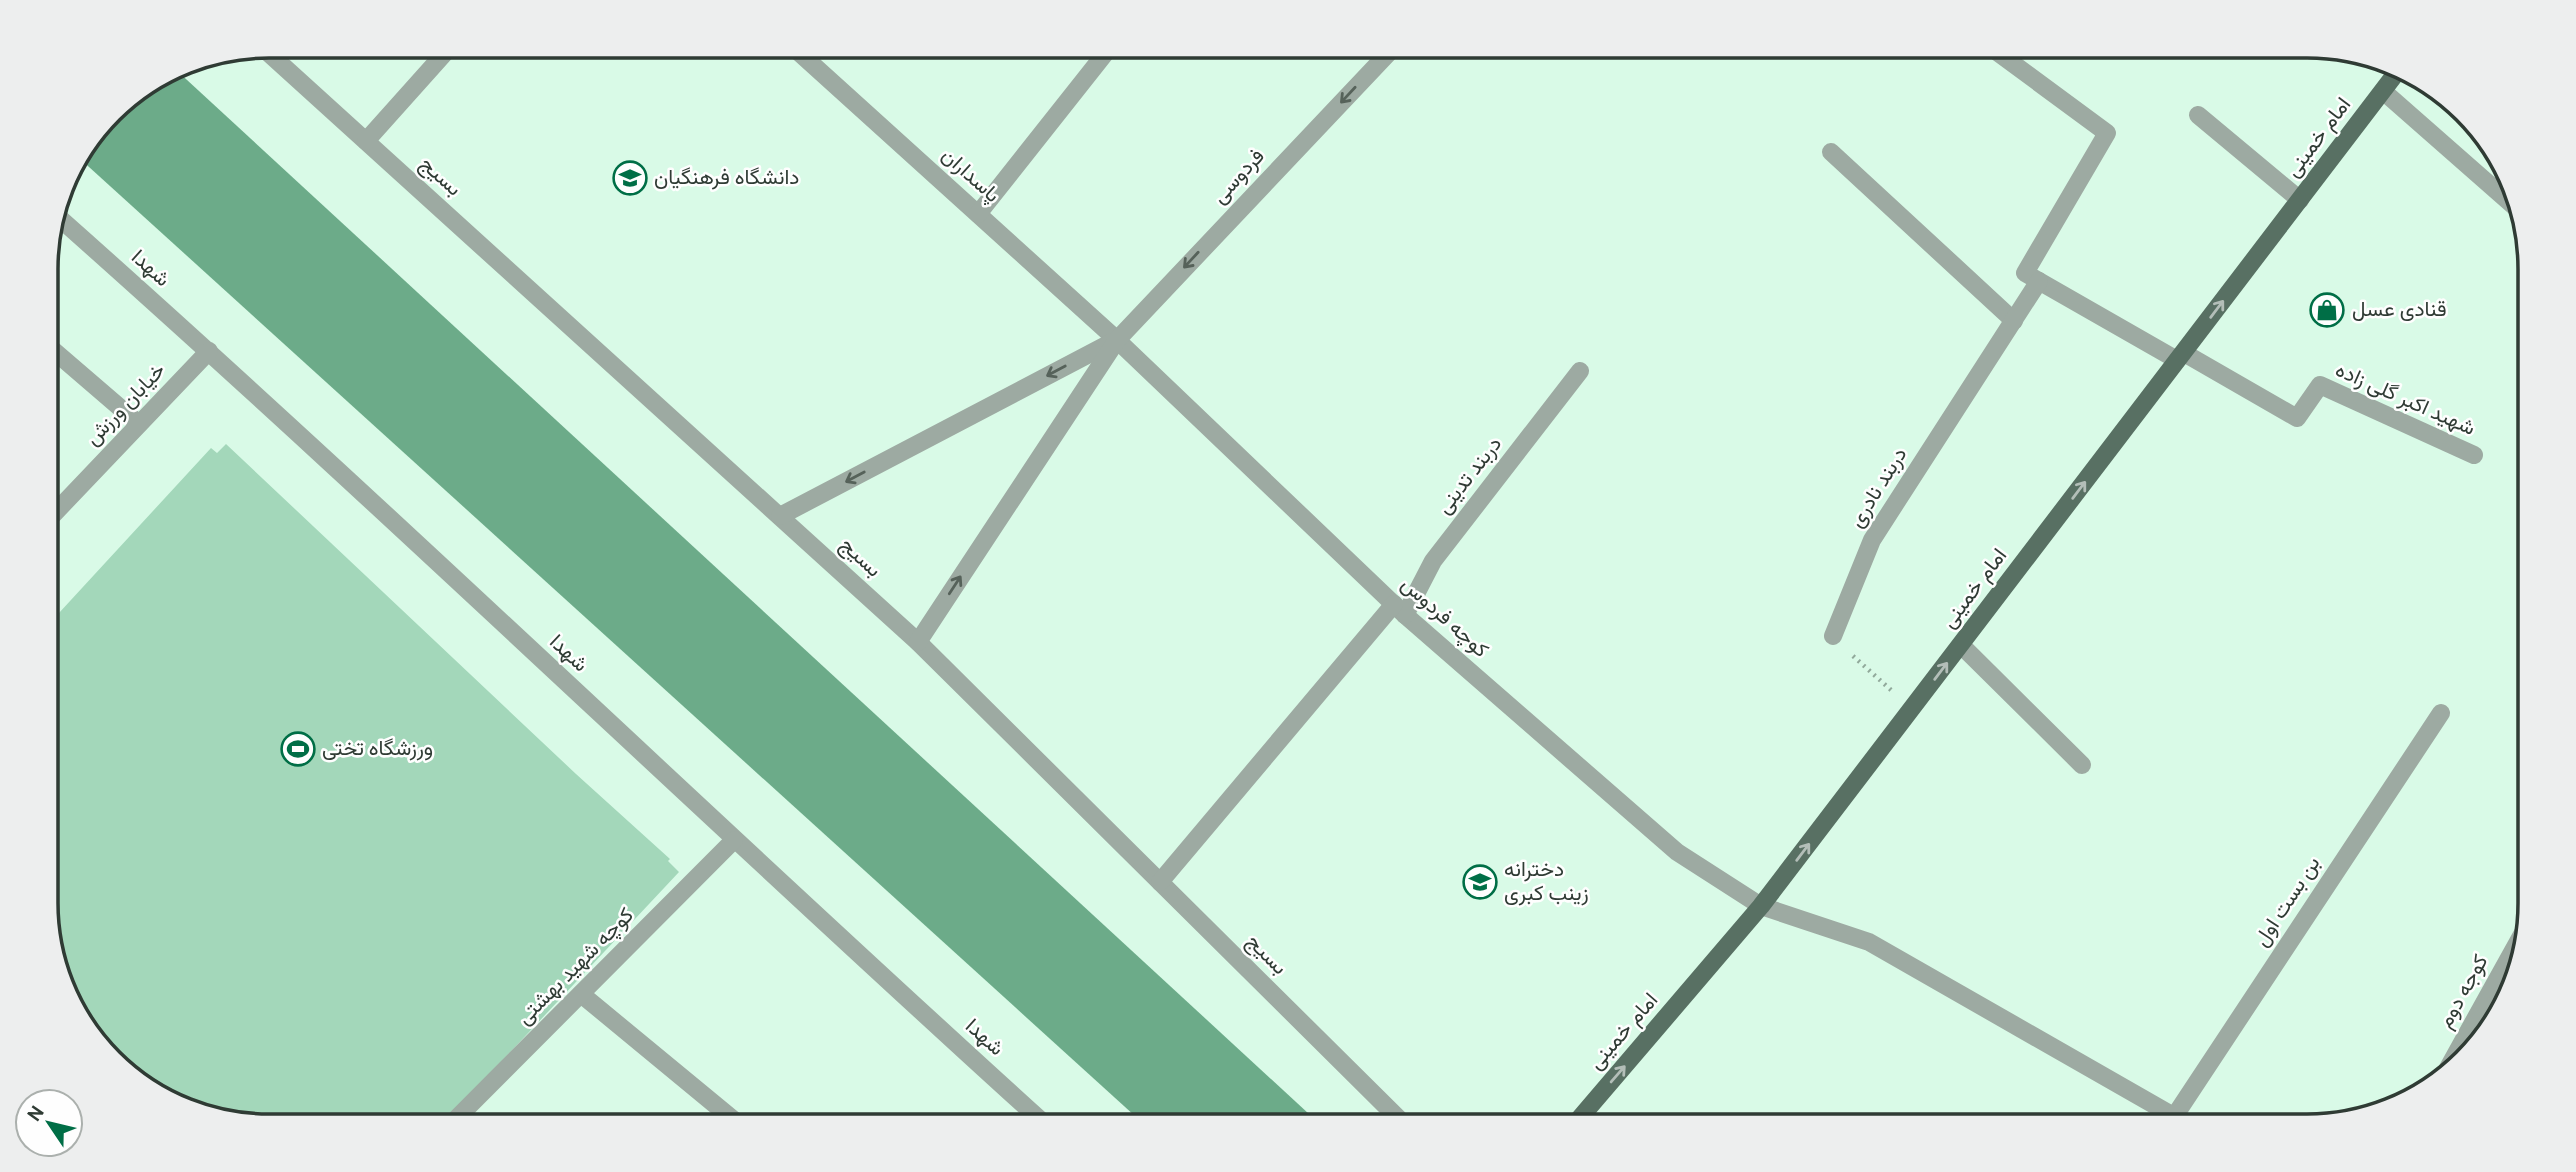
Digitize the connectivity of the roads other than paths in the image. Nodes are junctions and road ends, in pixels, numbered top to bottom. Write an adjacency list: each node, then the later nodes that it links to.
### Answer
1 (273, 58): 10 (street, بسیج)
2 (440, 58): 10 (street)
3 (805, 58): 14 (street, پاسداران)
4 (1102, 58): 14 (street)
5 (1384, 58): 18 (street, فردوسی, one-way to 18)
6 (2005, 58): 16 (street)
7 (2394, 77): 8 (main road, امام خمینی)
8 (2383, 91): 12 (street); 13 (main road, امام خمینی)
9 (2199, 115): 13 (street)
10 (366, 141): 26 (street, بسیج)
11 (1831, 152): 17 (street)
12 (2506, 199)
13 (2300, 200): 21 (main road, امام خمینی, one-way to 13)
14 (978, 214): 18 (street, پاسداران)
15 (64, 222): 19 (street, شهدا)
16 (2039, 281): 17 (street, دربند نادری); 21 (street)
17 (2014, 321): 28 (street, دربند نادری)
18 (1117, 340): 26 (street, one-way to 26); 27 (street, کوچه فردوس); 29 (street, one-way to 18)
19 (209, 351): 23 (street, خیابان ورزش); 33 (street, شهدا)
20 (58, 354): 23 (street)
21 (2180, 357): 24 (street, شهید اکبر گلی زاده); 30 (main road, امام خمینی, one-way to 21)
22 (1580, 371): 27 (street, دربند تدینی)
23 (139, 424): 25 (street, خیابان ورزش)
24 (2474, 455)
25 (58, 509)
26 (780, 516): 29 (street, بسیج)
27 (1399, 609): 34 (street, دربند تدینی); 35 (street, کوچه فردوس)
28 (1833, 636)
29 (918, 642): 34 (street, بسیج)
30 (1961, 645): 32 (street); 35 (main road, امام خمینی, one-way to 30)
31 (2441, 713): 45 (street, بن بست اول)
32 (2082, 765)
33 (734, 840): 37 (street, کوچه شهید بهشتی); 41 (street, شهدا)
34 (1160, 882): 42 (street, بسیج)
35 (1762, 906): 43 (main road, امام خمینی, one-way to 35); 44 (street, کوچه فردوس)
36 (2512, 952): 38 (street, کوجه دوم)
37 (581, 995): 39 (street, کوچه شهید بهشتی); 40 (street)
38 (2458, 1050)
39 (461, 1114)
40 (726, 1114)
41 (1033, 1114)
42 (1394, 1114)
43 (1583, 1114)
44 (2170, 1114)
45 (2175, 1114)

